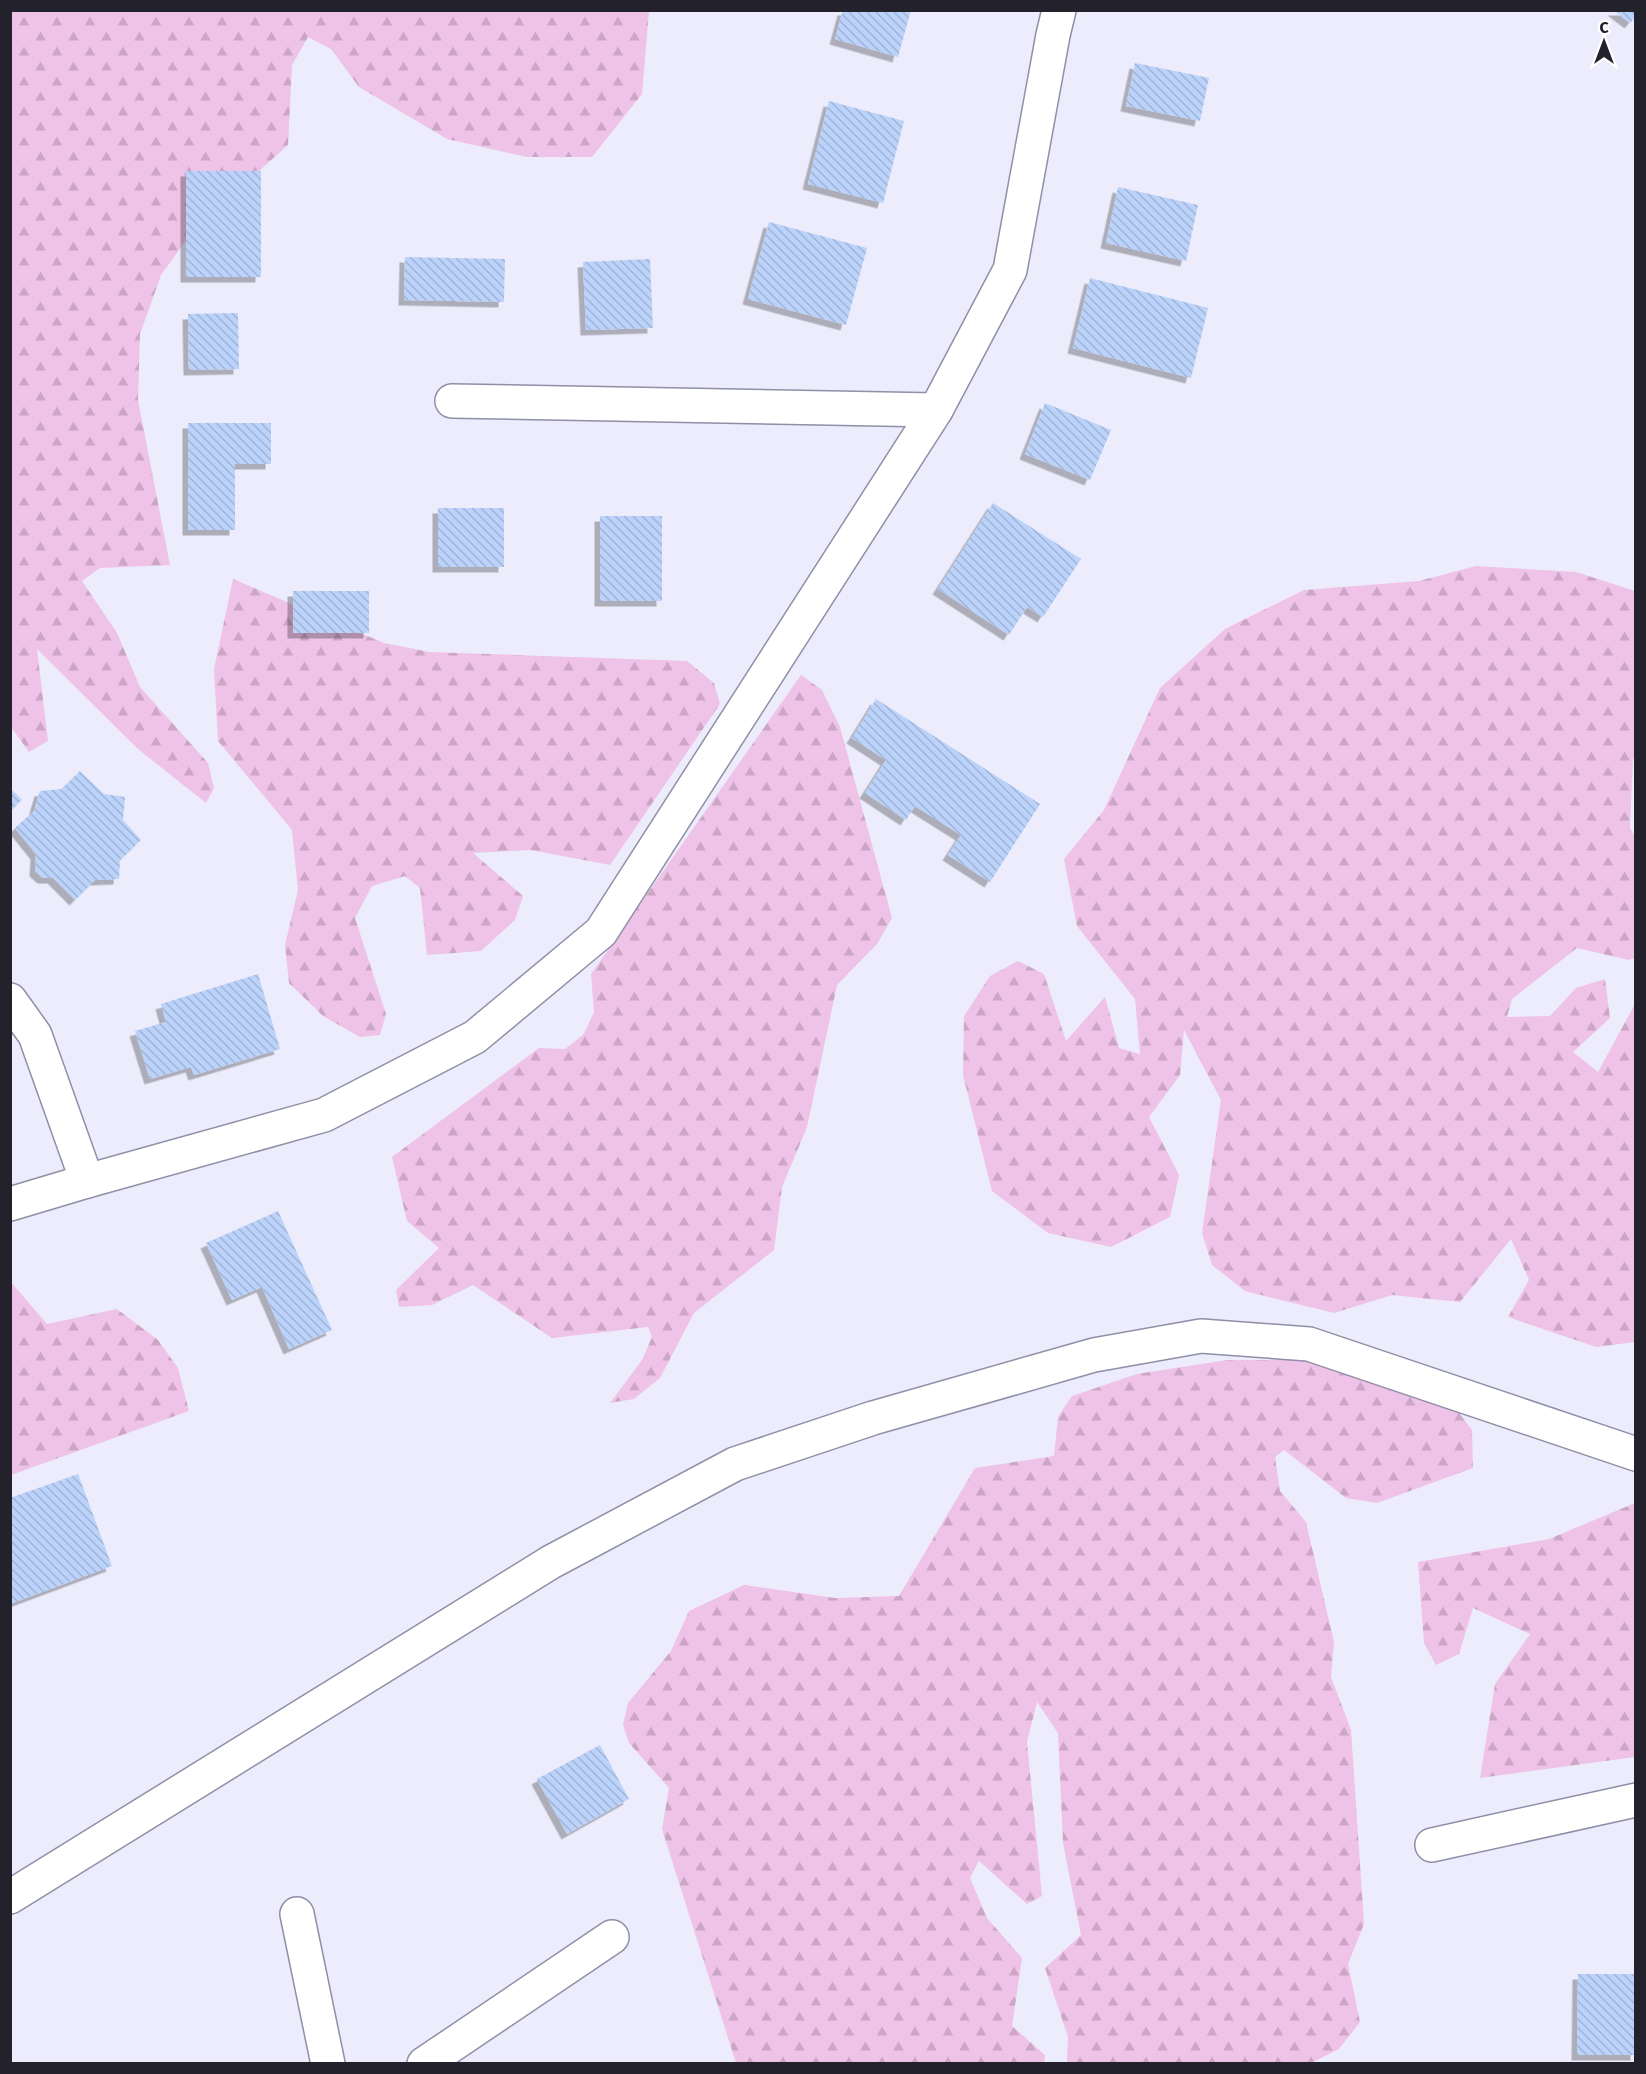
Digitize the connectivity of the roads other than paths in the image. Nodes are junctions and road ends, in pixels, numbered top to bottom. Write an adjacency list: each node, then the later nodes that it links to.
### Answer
1 (1059, 10): 3 (street)
2 (452, 401): 3 (street)
3 (936, 410): 5 (street)
4 (10, 1000): 5 (street)
5 (87, 1181): 6 (street)
6 (10, 1204)
7 (1635, 1454): 10 (street)
8 (1635, 1800): 9 (street)
9 (1432, 1845)
10 (10, 1897)
11 (297, 1914): 13 (street)
12 (612, 1937): 14 (street)
13 (328, 2064)
14 (424, 2064)

